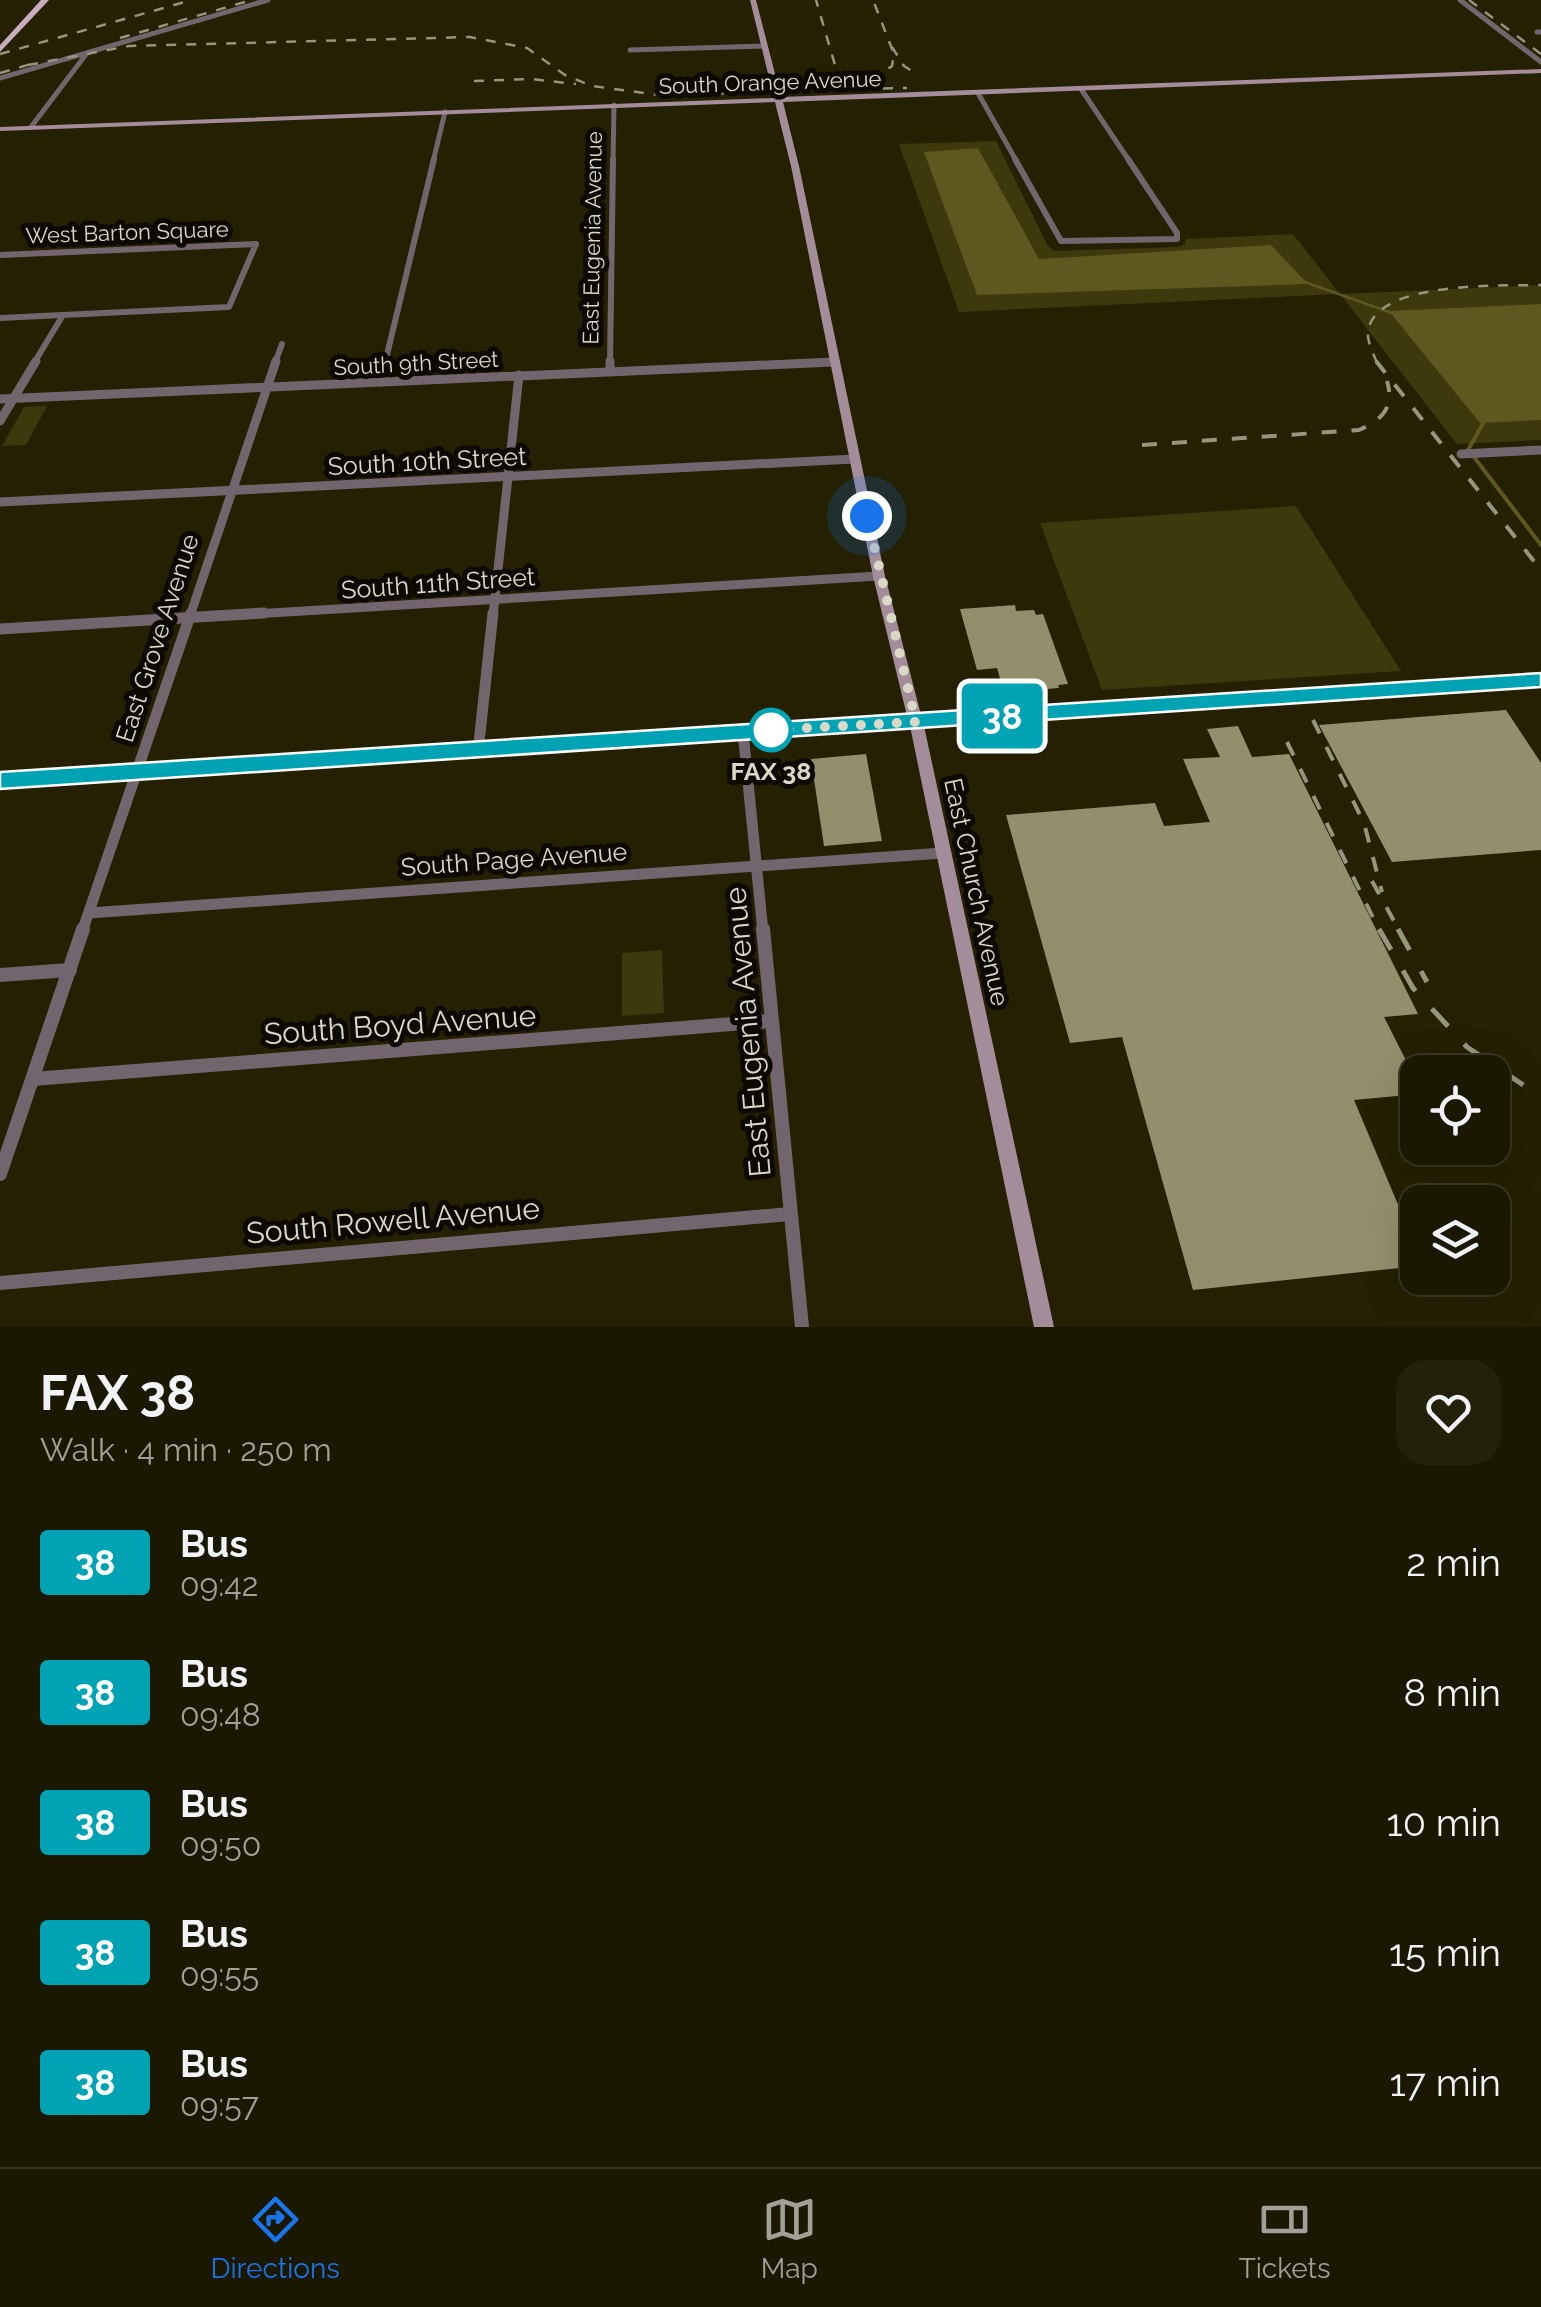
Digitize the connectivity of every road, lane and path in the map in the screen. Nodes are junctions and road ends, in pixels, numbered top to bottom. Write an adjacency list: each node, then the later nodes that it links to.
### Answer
1 (34, 0): 6 (main road)
2 (47, 0): 8 (main road)
3 (268, 0): 10 (street)
4 (753, 0): 7 (main road, East Church Avenue)
5 (1460, 0): 11 (street)
6 (0, 40)
7 (764, 46): 9 (street); 16 (main road, East Church Avenue)
8 (0, 50)
9 (630, 50)
10 (88, 52): 13 (street); 19 (street)
11 (1541, 62)
12 (1541, 71): 14 (main road, South Orange Avenue)
13 (0, 78)
14 (1081, 88): 15 (main road, South Orange Avenue); 15 (street)
15 (978, 93): 16 (main road, South Orange Avenue)
16 (777, 98): 17 (main road, South Orange Avenue); 25 (main road, East Church Avenue)
17 (614, 105): 18 (main road, South Orange Avenue); 26 (street, East Eugenia Avenue)
18 (445, 112): 19 (main road, South Orange Avenue); 28 (street)
19 (32, 126): 20 (main road, South Orange Avenue)
20 (0, 128)
21 (0, 255): 22 (street, West Barton Square)
22 (63, 316): 23 (street); 30 (street)
23 (0, 318)
24 (282, 344): 29 (street, East Grove Avenue)
25 (833, 362): 26 (street, South 9th Street); 35 (main road, East Church Avenue)
26 (610, 371): 27 (street, South 9th Street)
27 (519, 375): 28 (street, South 9th Street); 36 (street)
28 (381, 382): 29 (street, South 9th Street)
29 (268, 386): 30 (street, South 9th Street); 37 (street, East Grove Avenue)
30 (13, 398): 31 (street, South 9th Street); 32 (street)
31 (0, 399)
32 (0, 421)
33 (1541, 450): 34 (street)
34 (1461, 454)
35 (855, 459): 36 (street, South 10th Street); 39 (main road, East Church Avenue)
36 (511, 476): 37 (street, South 10th Street); 40 (street)
37 (229, 492): 38 (street, South 10th Street); 41 (street, East Grove Avenue)
38 (0, 502)
39 (879, 576): 40 (street, South 11th Street); 44 (main road, East Church Avenue)
40 (496, 599): 41 (street, South 11th Street); 46 (street)
41 (185, 620): 42 (street, South 11th Street); 47 (street, East Grove Avenue)
42 (0, 629)
43 (1541, 680): 44 (main road)
44 (916, 722): 45 (main road); 49 (main road, East Church Avenue)
45 (743, 732): 46 (main road); 50 (street, East Eugenia Avenue)
46 (478, 752): 47 (main road)
47 (137, 771): 48 (main road); 51 (street, East Grove Avenue)
48 (0, 780)
49 (943, 853): 50 (street, South Page Avenue); 60 (main road, East Church Avenue)
50 (757, 864): 51 (street, South Page Avenue); 54 (street, East Eugenia Avenue)
51 (89, 912): 52 (street, East Grove Avenue)
52 (70, 970): 53 (street); 55 (street, East Grove Avenue)
53 (0, 975)
54 (772, 1021): 55 (street, South Boyd Avenue); 57 (street, East Eugenia Avenue)
55 (33, 1079): 56 (street, East Grove Avenue)
56 (0, 1174)
57 (790, 1214): 58 (street, South Rowell Avenue); 59 (street, East Eugenia Avenue)
58 (0, 1283)
59 (802, 1327)
60 (1044, 1327)

